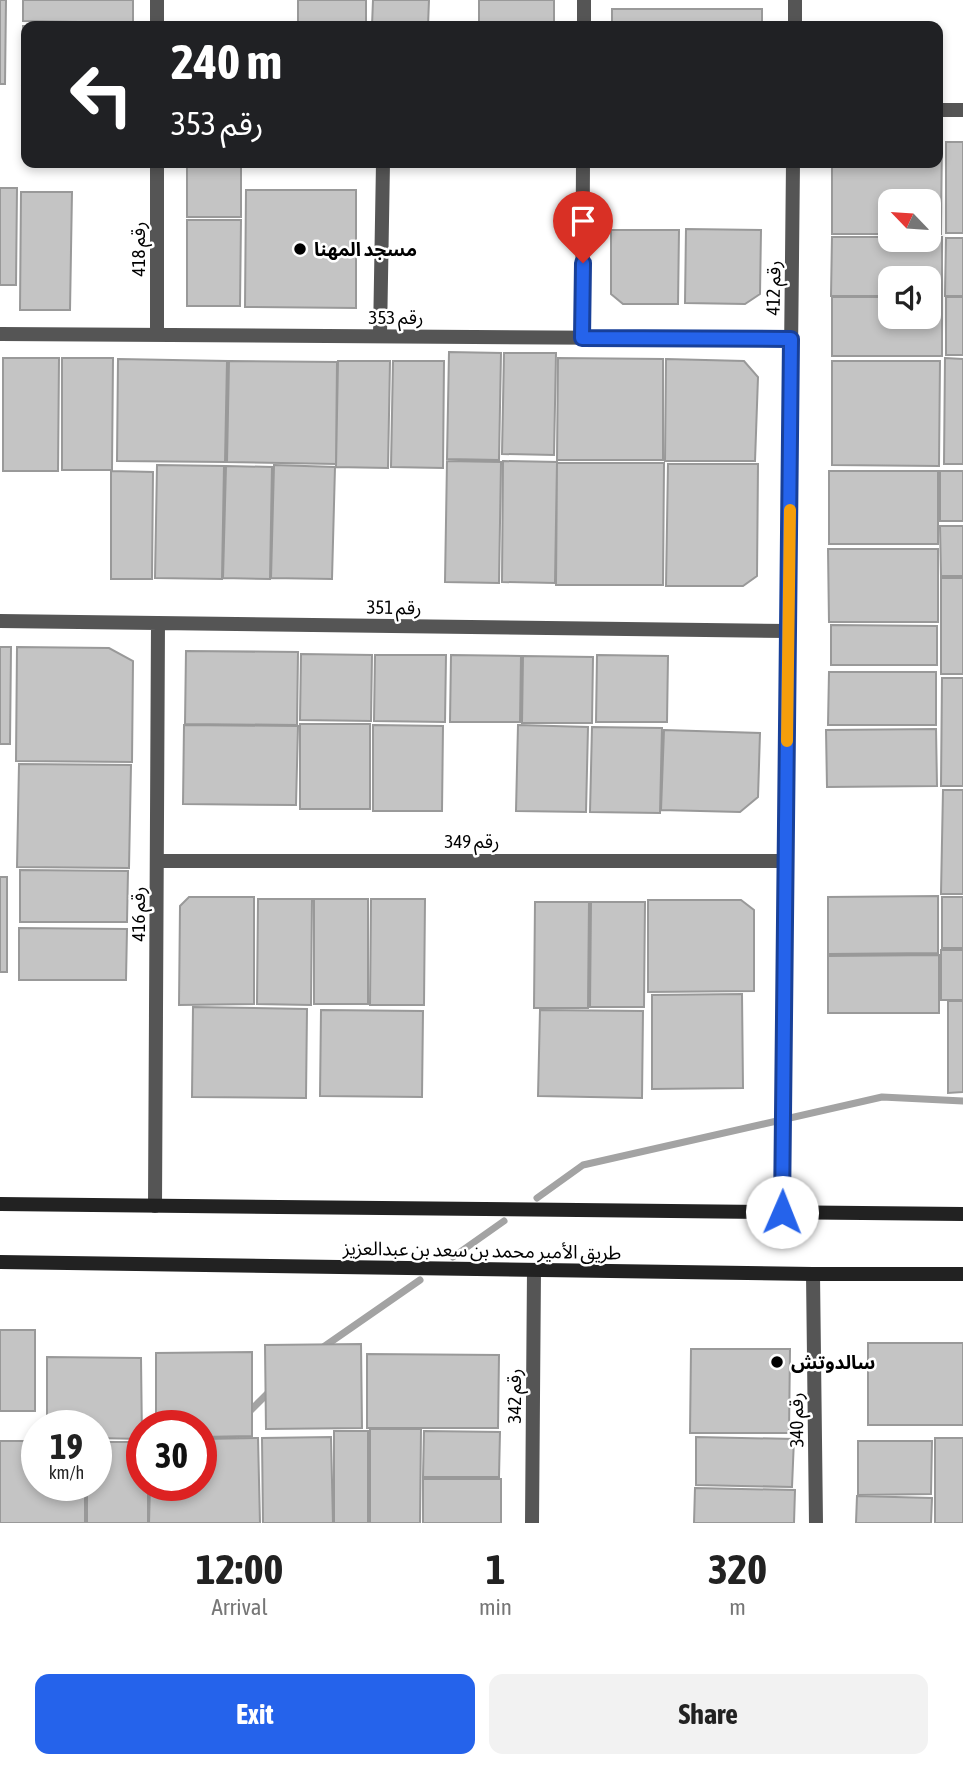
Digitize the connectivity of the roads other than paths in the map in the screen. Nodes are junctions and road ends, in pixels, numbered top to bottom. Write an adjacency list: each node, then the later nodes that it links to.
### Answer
1 (157, 0): 4 (street)
2 (584, 0): 5 (street)
3 (795, 0): 6 (street)
4 (157, 21)
5 (584, 21)
6 (794, 21)
7 (943, 110): 8 (street)
8 (963, 110)
9 (157, 168): 14 (street, رقم 418)
10 (383, 168): 15 (street)
11 (583, 168): 16 (street)
12 (793, 168): 17 (street, رقم 412)
13 (0, 334): 14 (street, رقم 353)
14 (157, 335): 15 (street, رقم 353)
15 (380, 336): 16 (street, رقم 353)
16 (582, 338): 17 (street, رقم 353)
17 (791, 339): 20 (street, رقم 412)
18 (0, 621): 19 (street, رقم 351)
19 (158, 623): 20 (street, رقم 351); 21 (street, رقم 416)
20 (788, 631): 22 (street, رقم 412)
21 (157, 860): 22 (street, رقم 349); 24 (street, رقم 416)
22 (786, 861): 25 (street, رقم 412)
23 (0, 1205): 24 (main road, طريق الأمير محمد بن سعد بن عبدالعزيز)
24 (155, 1206): 25 (main road, طريق الأمير محمد بن سعد بن عبدالعزيز)
25 (782, 1212): 26 (main road, طريق الأمير محمد بن سعد بن عبدالعزيز)
26 (963, 1214)
27 (0, 1262): 28 (main road, طريق الأمير محمد بن سعد بن عبدالعزيز)
28 (534, 1270): 29 (main road, طريق الأمير محمد بن سعد بن عبدالعزيز); 31 (street, رقم 342)
29 (813, 1274): 30 (main road, طريق الأمير محمد بن سعد بن عبدالعزيز); 32 (street, رقم 340)
30 (963, 1274)
31 (532, 1523)
32 (816, 1523)

